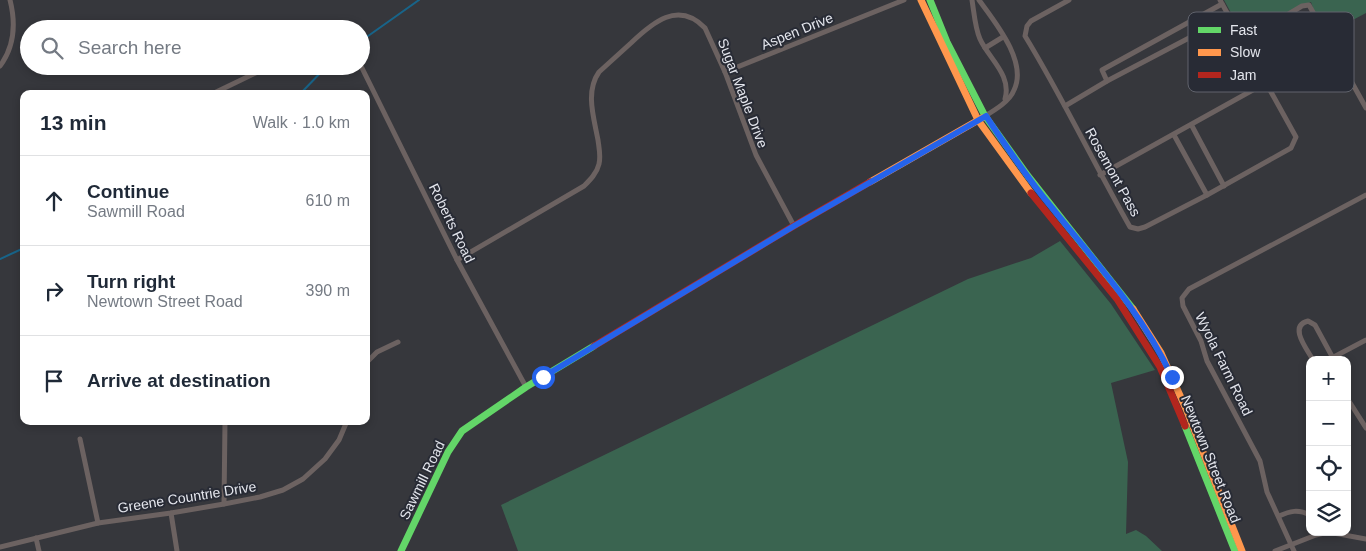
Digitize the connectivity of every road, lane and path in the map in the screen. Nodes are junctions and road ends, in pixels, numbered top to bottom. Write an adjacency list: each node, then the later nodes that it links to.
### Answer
1 (10, 0): 18 (street)
2 (904, 0): 19 (street, Aspen Drive)
3 (921, 0): 31 (main road, Newtown Street Road)
4 (930, 0): 30 (main road, Newtown Street Road)
5 (972, 0): 15 (street)
6 (979, 0): 13 (street)
7 (1069, 0): 28 (street, Rosemont Pass)
8 (1221, 2): 9 (street)
9 (1204, 12)
10 (1292, 12): 11 (street)
11 (1313, 12)
12 (1188, 21): 16 (street)
13 (1004, 37): 15 (street); 27 (street)
14 (1188, 38): 17 (street)
15 (985, 48): 27 (street)
16 (1141, 49): 17 (street); 22 (street)
17 (1148, 59): 22 (street)
18 (0, 66)
19 (725, 72): 38 (street, Sugar Maple Drive); 39 (street, Sugar Maple Drive)
20 (251, 75): 24 (street)
21 (366, 75): 39 (street, Roberts Road)
22 (1107, 81): 28 (street)
23 (1354, 86): 29 (street)
24 (220, 90)
25 (1250, 92): 32 (street)
26 (1270, 92): 35 (street, Rosemont Pass)
27 (1004, 102): 30 (street)
28 (1065, 106): 34 (street, Rosemont Pass)
29 (1366, 108)
30 (986, 116): 31 (main road, Sawmill Road); 67 (main road, Newtown Street Road)
31 (978, 120): 38 (main road, Sawmill Road); 66 (main road, Newtown Street Road)
32 (1192, 126): 33 (street); 35 (street)
33 (1174, 135): 34 (street); 36 (street)
34 (1100, 175): 36 (street, Rosemont Pass)
35 (1224, 186): 36 (street, Rosemont Pass)
36 (1207, 195)
37 (1366, 195): 55 (street, Wyola Farm Road)
38 (794, 226): 46 (main road, Sawmill Road)
39 (457, 260): 46 (street, Roberts Road)
40 (1366, 340): 44 (street)
41 (398, 342): 45 (street)
42 (1311, 356): 43 (street)
43 (1330, 356)
44 (1337, 356)
45 (370, 358)
46 (526, 388): 65 (main road, Sawmill Road)
47 (1349, 401): 50 (street)
48 (224, 425): 52 (street)
49 (344, 425): 52 (street, Greene Countrie Drive)
50 (1366, 428)
51 (80, 438): 56 (street)
52 (224, 504): 53 (street, Greene Countrie Drive)
53 (171, 513): 56 (street, Greene Countrie Drive); 64 (street)
54 (1306, 513): 55 (street)
55 (1279, 516): 61 (street, Wyola Farm Road)
56 (98, 523): 59 (street, Greene Countrie Drive)
57 (1313, 536): 61 (street)
58 (1350, 536): 60 (street)
59 (36, 538): 62 (street, Greene Countrie Drive); 63 (street)
60 (1366, 539)
61 (1292, 544): 68 (street); 69 (street, Wyola Farm Road)
62 (0, 548)
63 (39, 551)
64 (177, 551)
65 (401, 551)
66 (1235, 551)
67 (1242, 551)
68 (1275, 551)
69 (1294, 551)

